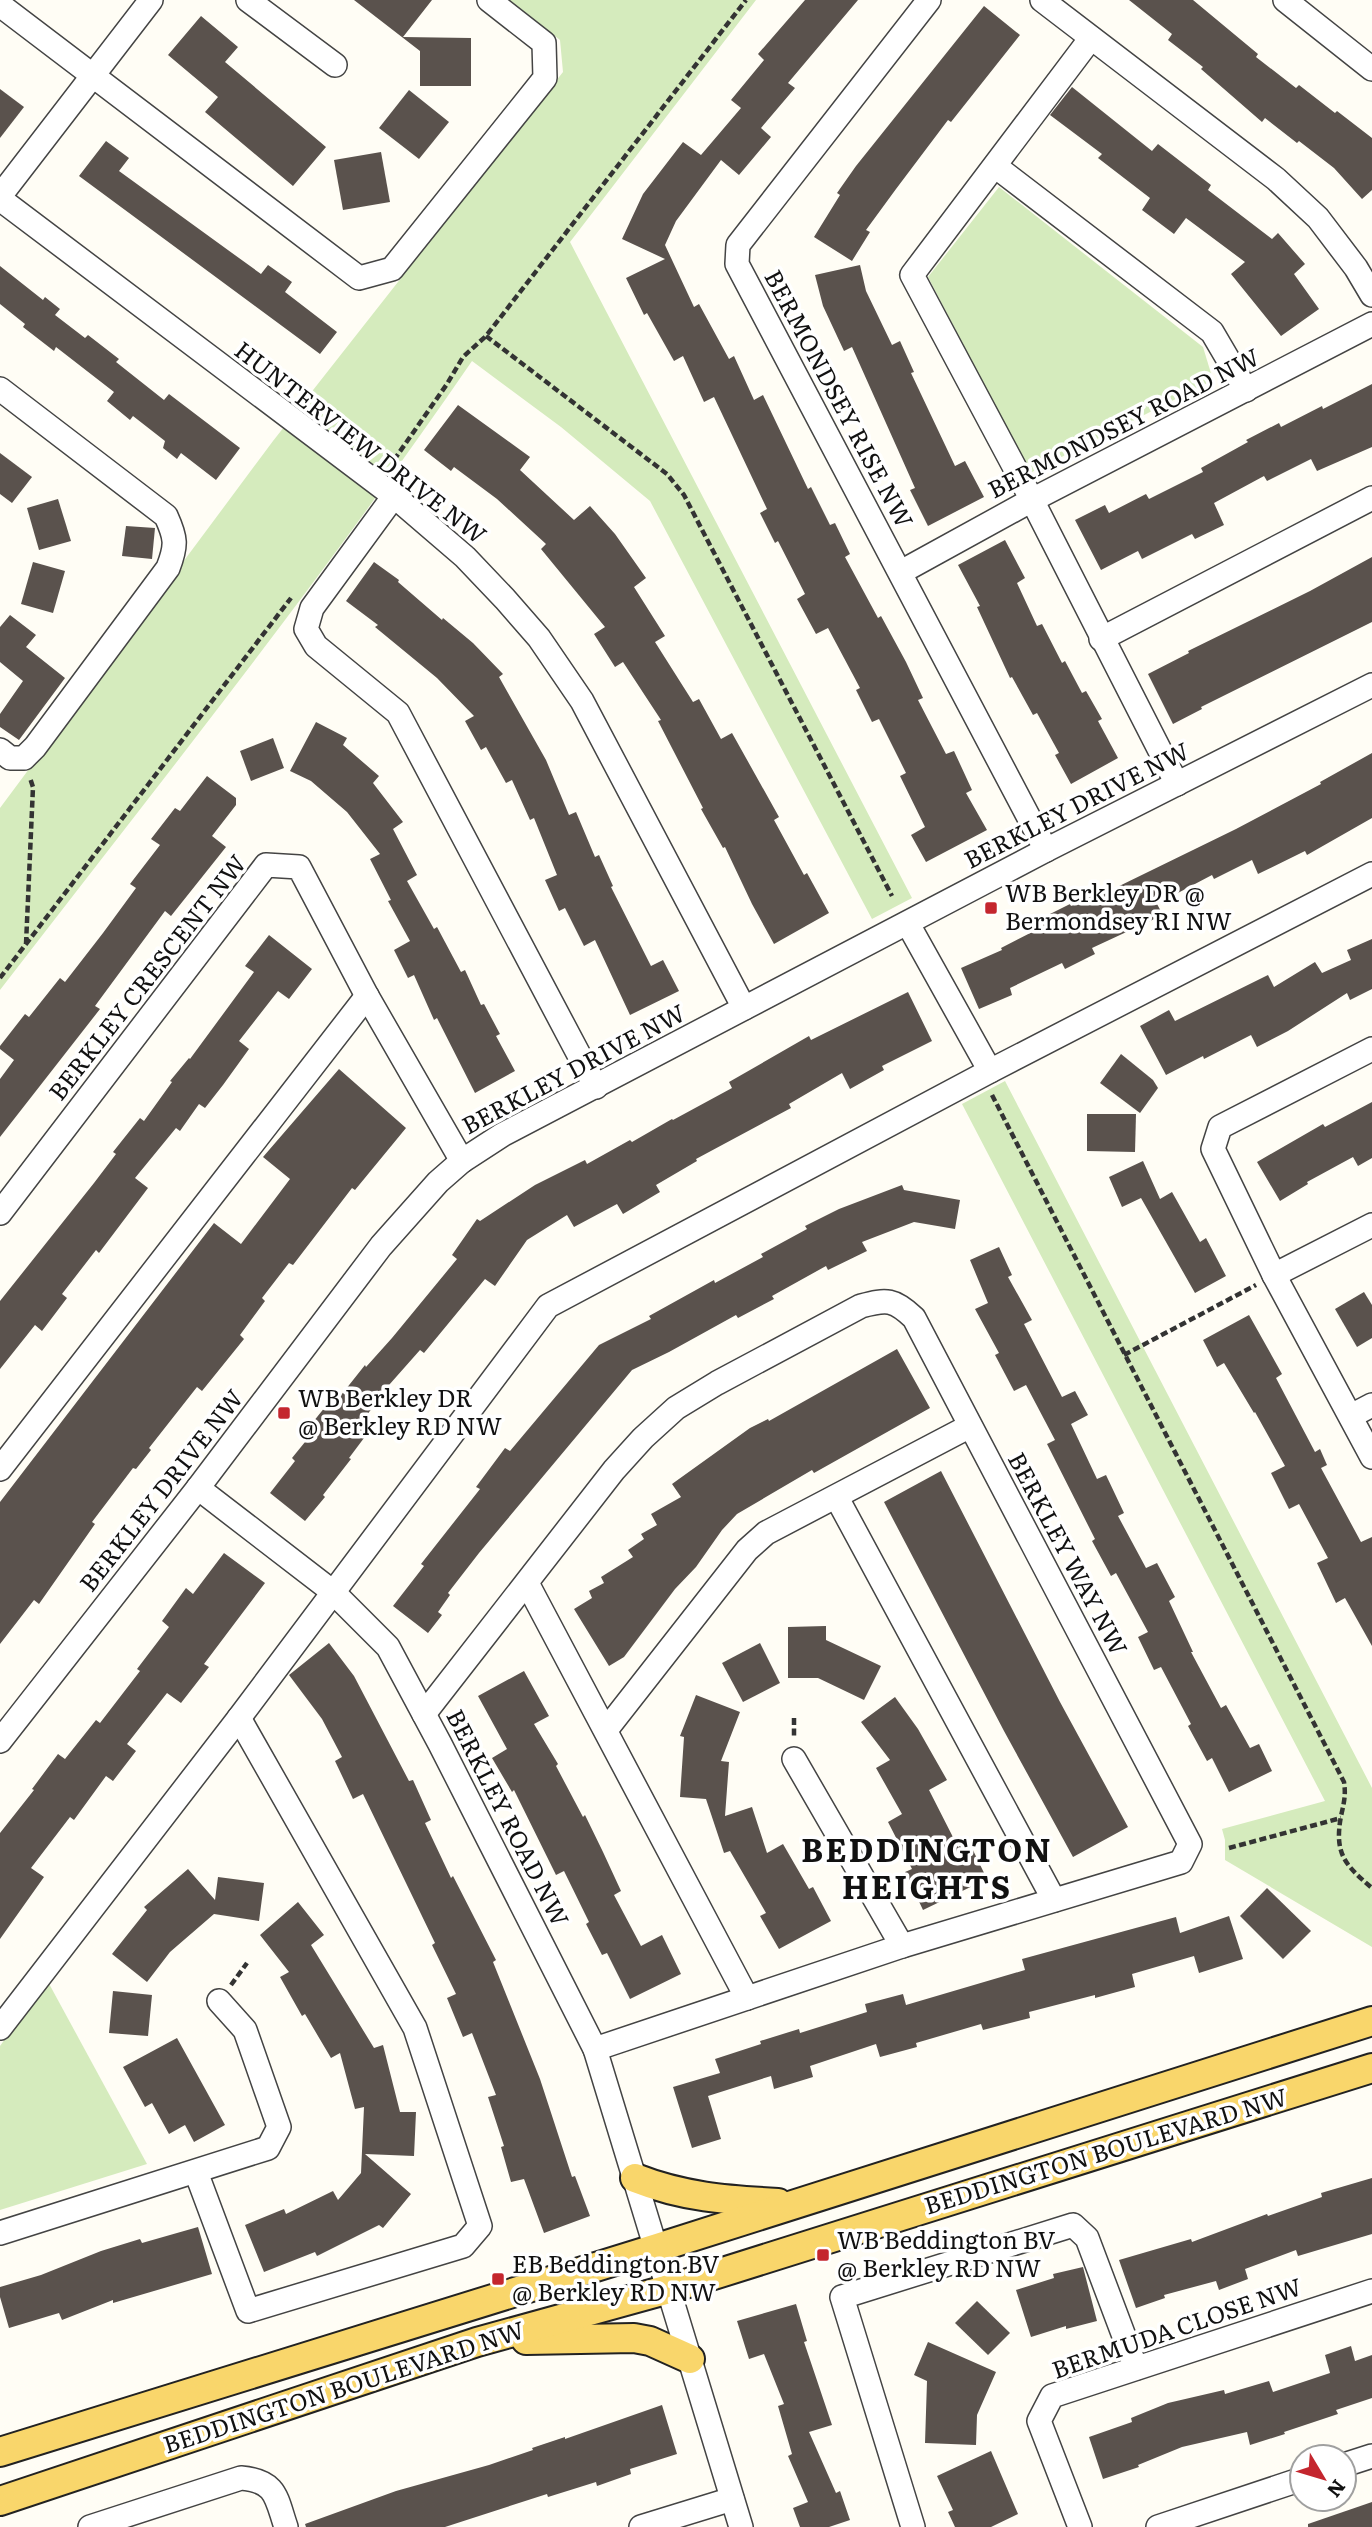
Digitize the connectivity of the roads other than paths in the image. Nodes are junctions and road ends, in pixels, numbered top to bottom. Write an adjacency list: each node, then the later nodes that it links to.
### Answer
1 (151, 0): 11 (street)
2 (248, 0): 9 (street)
3 (489, 0): 11 (street)
4 (929, 0): 21 (street, BERMONDSEY RISE NW)
5 (1042, 0): 8 (street)
6 (1285, 0): 10 (street)
7 (0, 5): 11 (street)
8 (1091, 38): 12 (street); 14 (street)
9 (335, 65)
10 (1372, 69)
11 (92, 77): 13 (street)
12 (995, 166): 17 (street); 20 (street)
13 (0, 198): 18 (street, HUNTERVIEW DRIVE NW)
14 (1372, 295)
15 (1372, 324): 17 (street, BERMONDSEY ROAD NW)
16 (0, 389): 24 (street)
17 (1246, 390): 20 (street, BERMONDSEY ROAD NW)
18 (394, 496): 30 (street, HUNTERVIEW DRIVE NW); 33 (street)
19 (1372, 498): 22 (street)
20 (1032, 500): 21 (street, BERMONDSEY ROAD NW); 22 (street)
21 (901, 572): 26 (street, BERMONDSEY RISE NW)
22 (1101, 639): 25 (street)
23 (1372, 685): 25 (street, BERKLEY DRIVE NW)
24 (0, 750)
25 (1177, 784): 26 (street, BERKLEY DRIVE NW)
26 (1046, 850): 28 (street, BERKLEY DRIVE NW)
27 (1372, 874): 32 (street)
28 (908, 924): 30 (street, BERKLEY DRIVE NW); 32 (street)
29 (367, 996): 34 (street, BERKLEY CRESCENT NW); 35 (street, BERKLEY CRESCENT NW); 42 (street)
30 (744, 1008): 33 (street, BERKLEY DRIVE NW)
31 (1372, 1049): 37 (street)
32 (986, 1073): 46 (street)
33 (596, 1087): 34 (street, BERKLEY DRIVE NW)
34 (462, 1161): 43 (street, BERKLEY DRIVE NW)
35 (0, 1213)
36 (1372, 1225): 37 (street)
37 (1274, 1275): 39 (street)
38 (1372, 1405): 39 (street)
39 (1350, 1416): 41 (street)
40 (970, 1426): 44 (street); 45 (street, BERKLEY WAY NW); 52 (street, BERKLEY WAY NW)
41 (1372, 1457)
42 (0, 1469)
43 (198, 1488): 46 (street, BERKLEY ROAD NW); 50 (street, BERKLEY DRIVE NW)
44 (837, 1498): 49 (street); 52 (street)
45 (527, 1583): 47 (street, BERKLEY WAY NW); 49 (street)
46 (333, 1592): 47 (street, BERKLEY ROAD NW); 48 (street)
47 (424, 1714): 58 (street, BERKLEY ROAD NW)
48 (239, 1718): 57 (street); 60 (street)
49 (606, 1730): 54 (street)
50 (1, 1738)
51 (794, 1759): 53 (street)
52 (1054, 1900): 53 (street, BERKLEY WAY NW)
53 (902, 1946): 54 (street, BERKLEY WAY NW)
54 (747, 1998): 58 (street, BERKLEY WAY NW)
55 (219, 2001): 60 (street)
56 (1372, 2021): 62 (main road, BEDDINGTON BOULEVARD NW)
57 (0, 2028)
58 (595, 2049): 61 (street, BERKLEY ROAD NW)
59 (1372, 2068): 65 (main road, BEDDINGTON BOULEVARD NW)
60 (195, 2172): 63 (street)
61 (635, 2178): 62 (main road); 64 (street, BERKLEY ROAD NW)
62 (795, 2204): 64 (main road, BEDDINGTON BOULEVARD NW)
63 (0, 2233)
64 (657, 2248): 65 (street, BERKLEY ROAD NW); 70 (main road, BEDDINGTON BOULEVARD NW)
65 (669, 2289): 67 (main road, BEDDINGTON BOULEVARD NW); 68 (street, BERKLEY ROAD NW)
66 (1372, 2291): 69 (street, BERMUDA CLOSE NW)
67 (477, 2342): 68 (main road); 73 (main road, BEDDINGTON BOULEVARD NW)
68 (690, 2358): 72 (street, BERKLEY ROAD NW)
69 (1136, 2368): 78 (street); 79 (street, BERMUDA CLOSE NW)
70 (0, 2452)
71 (1288, 2484): 80 (street)
72 (732, 2499): 76 (street); 77 (street, BERKLEY ROAD NW)
73 (0, 2501)
74 (90, 2527): 75 (street)
75 (286, 2527)
76 (641, 2527)
77 (741, 2527)
78 (913, 2527)
79 (1080, 2527)
80 (1158, 2527)

